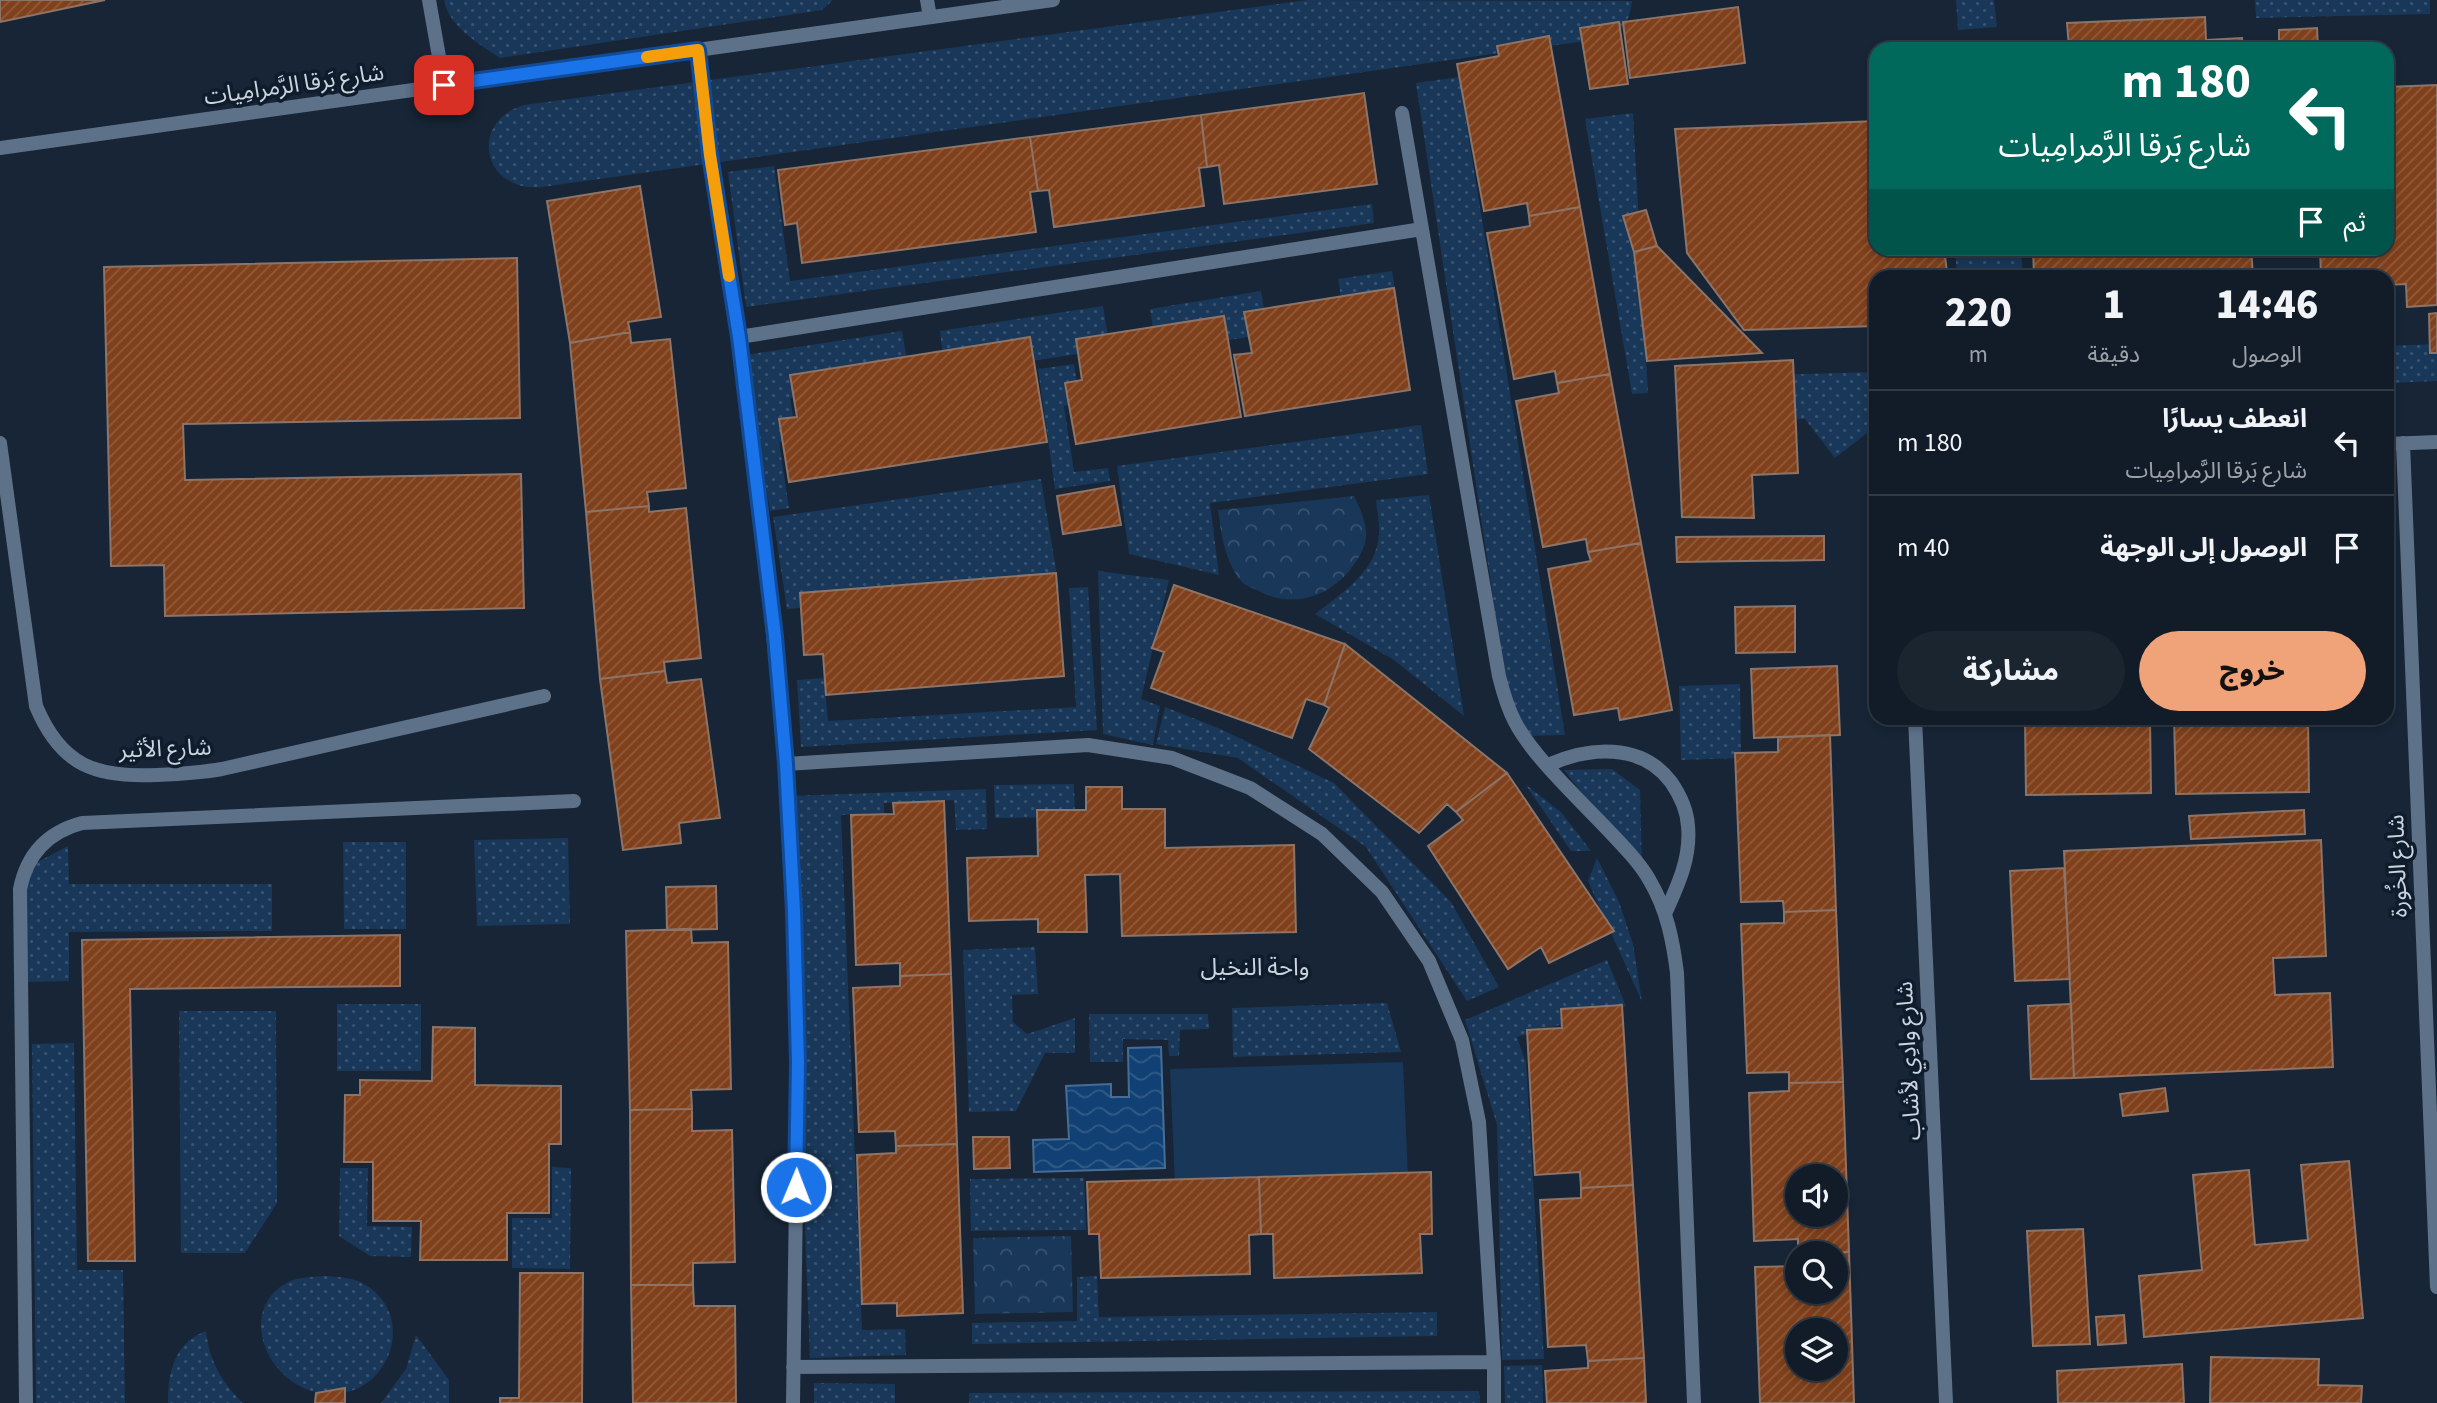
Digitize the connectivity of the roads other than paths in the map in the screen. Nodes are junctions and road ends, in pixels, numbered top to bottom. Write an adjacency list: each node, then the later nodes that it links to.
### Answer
1 (429, 0): 6 (street)
2 (927, 0): 4 (street)
3 (1053, 0): 4 (street, شارع بَرقا الرَّمرامِيات)
4 (930, 17): 5 (street, شارع بَرقا الرَّمرامِيات)
5 (698, 50): 6 (street, شارع بَرقا الرَّمرامِيات); 10 (street)
6 (444, 85): 8 (street, شارع بَرقا الرَّمرامِيات)
7 (1402, 113): 9 (street)
8 (0, 148)
9 (1423, 229): 10 (street); 18 (street)
10 (739, 337): 17 (street)
11 (2437, 442): 13 (street)
12 (0, 443): 15 (street, شارع الأثير)
13 (2403, 443): 14 (street); 21 (street, شارع الخُورة)
14 (2394, 444)
15 (544, 696)
16 (1915, 725): 28 (street, شارع وادِي لأشاب)
17 (786, 764): 22 (street); 23 (street)
18 (1548, 765): 20 (street); 20 (street)
19 (575, 801): 24 (street)
20 (1665, 914): 27 (street)
21 (2437, 1287)
22 (1494, 1362): 23 (street); 26 (street)
23 (793, 1367): 25 (street)
24 (26, 1403)
25 (793, 1403)
26 (1494, 1403)
27 (1694, 1403)
28 (1946, 1403)

